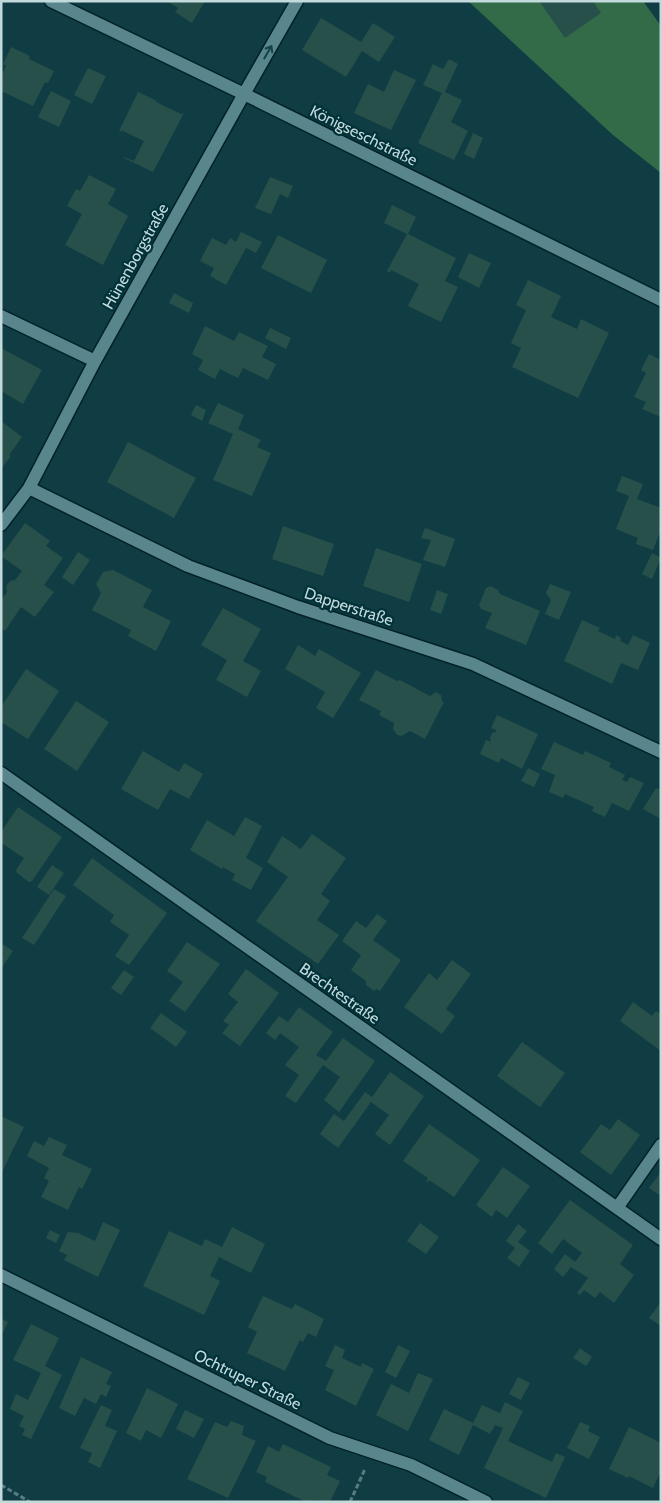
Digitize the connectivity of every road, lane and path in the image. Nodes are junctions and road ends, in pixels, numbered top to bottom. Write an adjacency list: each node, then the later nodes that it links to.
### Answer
1 (51, 1): 3 (street, Königseschstraße)
2 (297, 1): 3 (street, Hünenborgstraße, one-way to 2)
3 (244, 94): 4 (street, Königseschstraße); 6 (street, Hünenborgstraße)
4 (661, 300)
5 (1, 316): 6 (street)
6 (95, 362): 7 (street, Hünenborgstraße)
7 (29, 488): 8 (street, Hünenborgstraße); 9 (street, Dapperstraße)
8 (1, 525)
9 (661, 752)
10 (1, 773): 12 (street, Brechtestraße)
11 (661, 1145): 12 (street)
12 (617, 1208): 13 (street, Brechtestraße)
13 (661, 1239)
14 (1, 1275): 15 (street, Ochtruper Straße)
15 (372, 1452): 18 (path); 19 (street, Ochtruper Straße)
16 (1, 1485): 17 (path)
17 (30, 1502)
18 (350, 1502)
19 (486, 1502)

